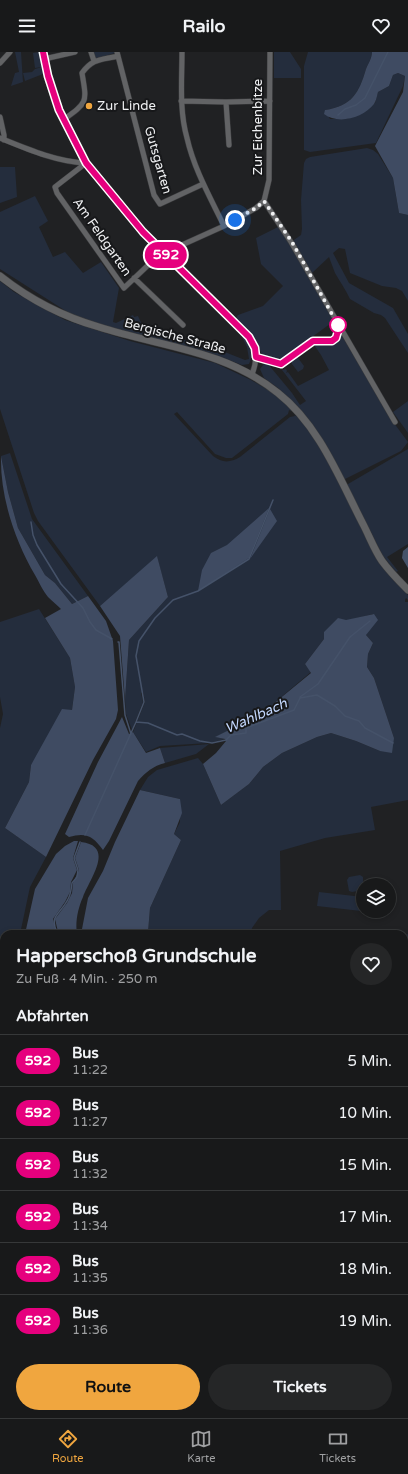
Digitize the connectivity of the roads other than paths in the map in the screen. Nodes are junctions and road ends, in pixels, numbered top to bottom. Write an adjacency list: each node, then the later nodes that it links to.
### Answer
1 (10, 52): 10 (street)
2 (43, 52): 8 (street)
3 (75, 52): 8 (street)
4 (91, 52): 9 (street)
5 (182, 52): 11 (street)
6 (270, 52): 12 (street, Zur Eichenbitze)
7 (118, 54): 9 (street); 19 (street, Gutsgarten)
8 (44, 59): 15 (street)
9 (94, 61): 15 (street)
10 (0, 63)
11 (181, 101): 13 (street); 19 (street)
12 (270, 101): 13 (street); 20 (street, Zur Eichenbitze)
13 (226, 102): 17 (street)
14 (0, 117): 16 (street)
15 (63, 120): 18 (street)
16 (2, 139): 18 (street)
17 (229, 146)
18 (86, 163): 22 (street); 24 (street, Am Feldgarten)
19 (203, 184): 21 (street)
20 (264, 201): 21 (street); 25 (street)
21 (224, 226): 22 (street)
22 (164, 254): 24 (street, Am Feldgarten); 27 (street)
23 (0, 276): 28 (main road, Bergische Straße)
24 (134, 278): 26 (street, Am Feldgarten)
25 (338, 324): 27 (street); 29 (street)
26 (183, 325)
27 (256, 357): 28 (street)
28 (252, 374): 30 (main road, Bergische Straße)
29 (394, 422)
30 (408, 590)

